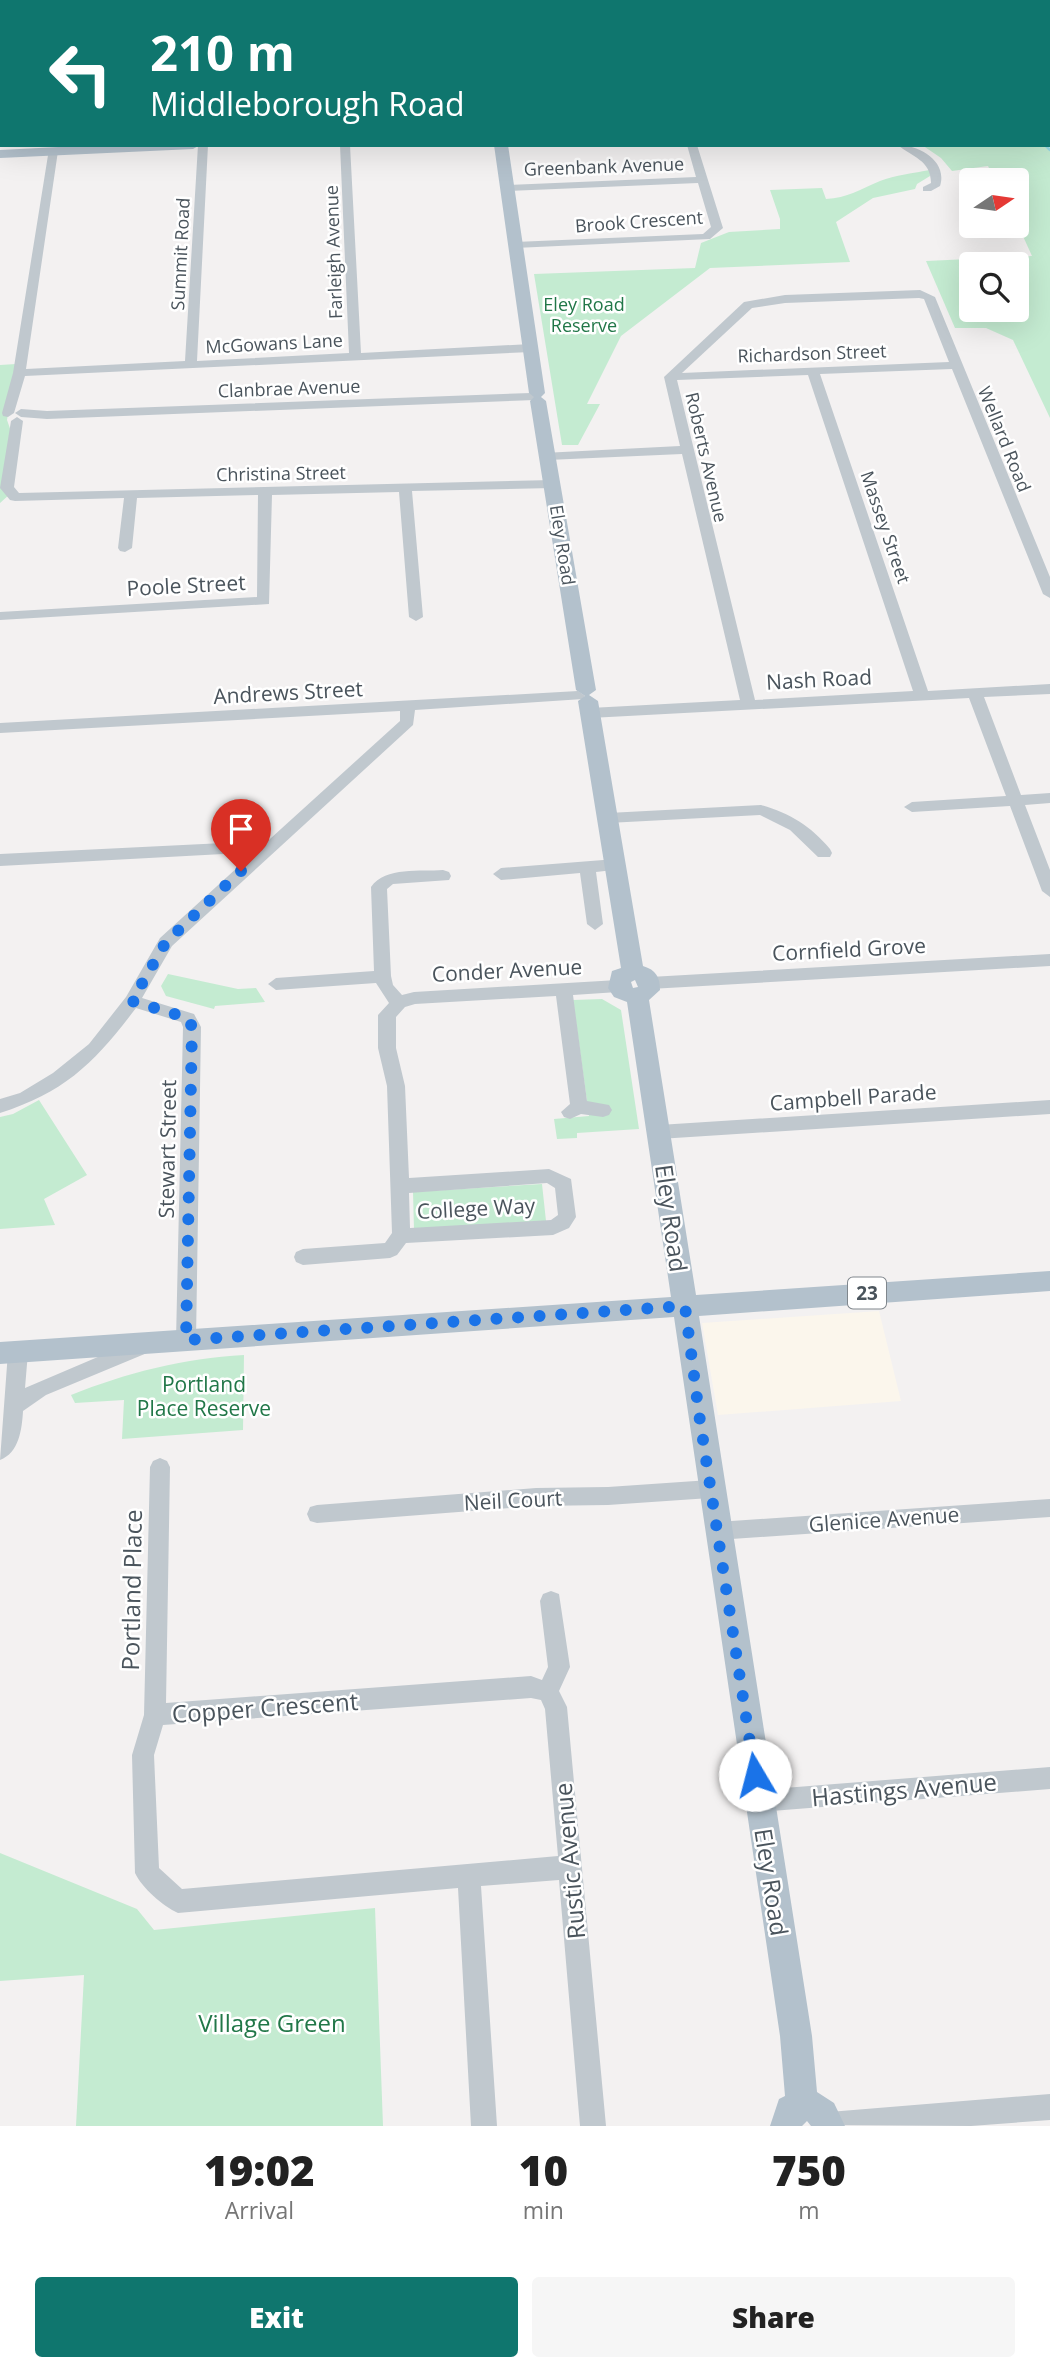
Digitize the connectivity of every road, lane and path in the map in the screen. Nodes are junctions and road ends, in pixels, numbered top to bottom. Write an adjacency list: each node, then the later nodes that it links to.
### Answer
1 (147, 147): 7 (main road)
2 (203, 147): 16 (street, Summit Road)
3 (345, 147): 15 (street, Farleigh Avenue)
4 (501, 147): 10 (main road, Eley Road)
5 (693, 147): 9 (street, Brook Crescent)
6 (907, 147): 11 (street)
7 (53, 151): 8 (main road); 19 (street)
8 (0, 154)
9 (702, 180): 10 (street, Greenbank Avenue); 12 (street, Brook Crescent)
10 (507, 188): 12 (main road, Eley Road)
11 (927, 189)
12 (516, 246): 14 (main road, Eley Road)
13 (929, 297): 17 (street, Wellard Road); 20 (street, Roberts Avenue)
14 (531, 348): 15 (street, McGowans Lane); 21 (main road, Eley Road)
15 (355, 357): 16 (street, McGowans Lane)
16 (191, 365): 19 (street, McGowans Lane)
17 (956, 365): 18 (street, Richardson Street); 30 (street, Wellard Road)
18 (813, 371): 20 (street, Richardson Street); 35 (street, Massey Street)
19 (19, 373): 22 (street)
20 (670, 377): 23 (street, Roberts Avenue)
21 (535, 397): 22 (street, Clanbrae Avenue); 24 (main road, Eley Road)
22 (11, 415): 28 (street, Christina Street)
23 (687, 450): 24 (street); 37 (street, Roberts Avenue)
24 (548, 456): 25 (main road, Eley Road)
25 (554, 484): 26 (street, Christina Street); 36 (main road, Eley Road)
26 (405, 487): 27 (street, Christina Street); 32 (street)
27 (265, 491): 28 (street, Christina Street); 31 (street, Poole Street)
28 (131, 494): 29 (street)
29 (125, 548)
30 (1050, 594)
31 (0, 616)
32 (416, 617)
33 (1050, 689): 34 (street, Nash Road)
34 (975, 693): 35 (street, Nash Road); 41 (street)
35 (922, 695): 37 (street, Nash Road)
36 (585, 700): 37 (street, Nash Road); 38 (street, Andrews Street); 43 (main road, Eley Road)
37 (748, 703)
38 (407, 707): 39 (street, Andrews Street); 45 (street)
39 (0, 729)
40 (1050, 798): 41 (street)
41 (1014, 800): 42 (street); 51 (street)
42 (912, 807)
43 (608, 818): 44 (street); 47 (main road, Eley Road)
44 (824, 853)
45 (260, 854): 46 (street); 58 (street)
46 (0, 860)
47 (616, 866): 48 (street); 56 (main road, Eley Road)
48 (587, 869): 49 (street); 52 (street)
49 (501, 874)
50 (443, 876): 54 (street)
51 (1050, 891)
52 (595, 924)
53 (1050, 960): 56 (street, Cornfield Grove)
54 (383, 976): 55 (street); 59 (street)
55 (276, 984)
56 (635, 984): 57 (street, Conder Avenue); 63 (main road, Eley Road)
57 (564, 989): 59 (street, Conder Avenue); 62 (street)
58 (132, 1001): 60 (street); 69 (street, Stewart Street)
59 (399, 1003): 64 (street, College Way)
60 (0, 1106)
61 (1050, 1107): 63 (street, Campbell Parade)
62 (603, 1110)
63 (659, 1132): 68 (main road, Eley Road)
64 (400, 1186): 65 (street, College Way); 65 (street, College Way)
65 (401, 1234): 66 (street)
66 (303, 1257)
67 (1050, 1280): 68 (main road, 23)
68 (685, 1306): 69 (main road, 23); 75 (main road, Eley Road)
69 (186, 1340): 70 (main road, 23)
70 (153, 1342): 71 (main road, 23); 72 (street)
71 (9, 1353): 72 (street)
72 (14, 1406): 73 (street)
73 (0, 1449)
74 (160, 1466): 81 (street, Portland Place)
75 (710, 1489): 77 (street, Neil Court); 78 (main road, Eley Road)
76 (1050, 1508): 78 (street, Glenice Avenue)
77 (317, 1514)
78 (717, 1531): 83 (main road, Eley Road)
79 (551, 1601): 80 (street)
80 (548, 1692): 81 (street, Copper Crescent); 84 (street, Rustic Avenue)
81 (155, 1715): 85 (street, Copper Crescent)
82 (1050, 1778): 83 (street, Hastings Avenue)
83 (759, 1801): 87 (main road, Eley Road)
84 (569, 1867): 85 (street, Copper Crescent); 89 (street, Rustic Avenue)
85 (469, 1876): 88 (street)
86 (1050, 2107): 90 (street)
87 (794, 2115): 90 (main road)
88 (484, 2126)
89 (593, 2126)
90 (829, 2126)

